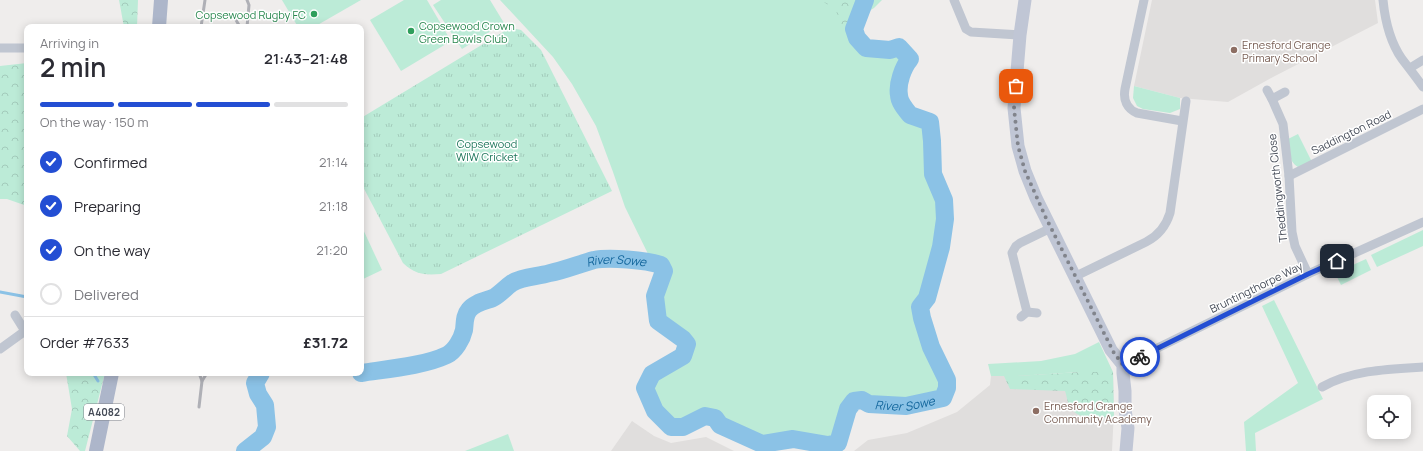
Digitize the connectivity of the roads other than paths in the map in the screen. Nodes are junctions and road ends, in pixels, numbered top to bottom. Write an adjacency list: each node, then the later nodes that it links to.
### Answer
1 (161, 0): 6 (main road)
2 (1025, 0): 7 (street)
3 (1144, 0): 18 (street)
4 (1383, 0): 11 (street)
5 (957, 1): 7 (street)
6 (159, 24)
7 (1020, 35): 21 (street)
8 (0, 48): 9 (street)
9 (24, 48)
10 (1423, 60): 11 (street)
11 (1410, 68): 12 (street)
12 (1423, 86)
13 (1267, 90): 15 (street, Theddingworth Close)
14 (1285, 92): 15 (street)
15 (1272, 99): 19 (street, Theddingworth Close)
16 (1186, 101): 18 (street)
17 (1423, 110): 19 (street, Saddington Road)
18 (1182, 121): 23 (street)
19 (1289, 176): 22 (street, Theddingworth Close)
20 (1423, 222): 22 (street, Bruntingthorpe Way)
21 (1051, 228): 23 (street); 24 (street)
22 (1308, 274): 29 (street, Bruntingthorpe Way)
23 (1076, 276): 29 (street)
24 (1037, 313)
25 (15, 315): 26 (street)
26 (24, 329)
27 (24, 332): 28 (street)
28 (0, 349)
29 (1123, 365): 34 (street)
30 (1423, 367): 32 (street)
31 (111, 376): 33 (main road, A4082)
32 (1322, 387)
33 (96, 451)
34 (1126, 451)

